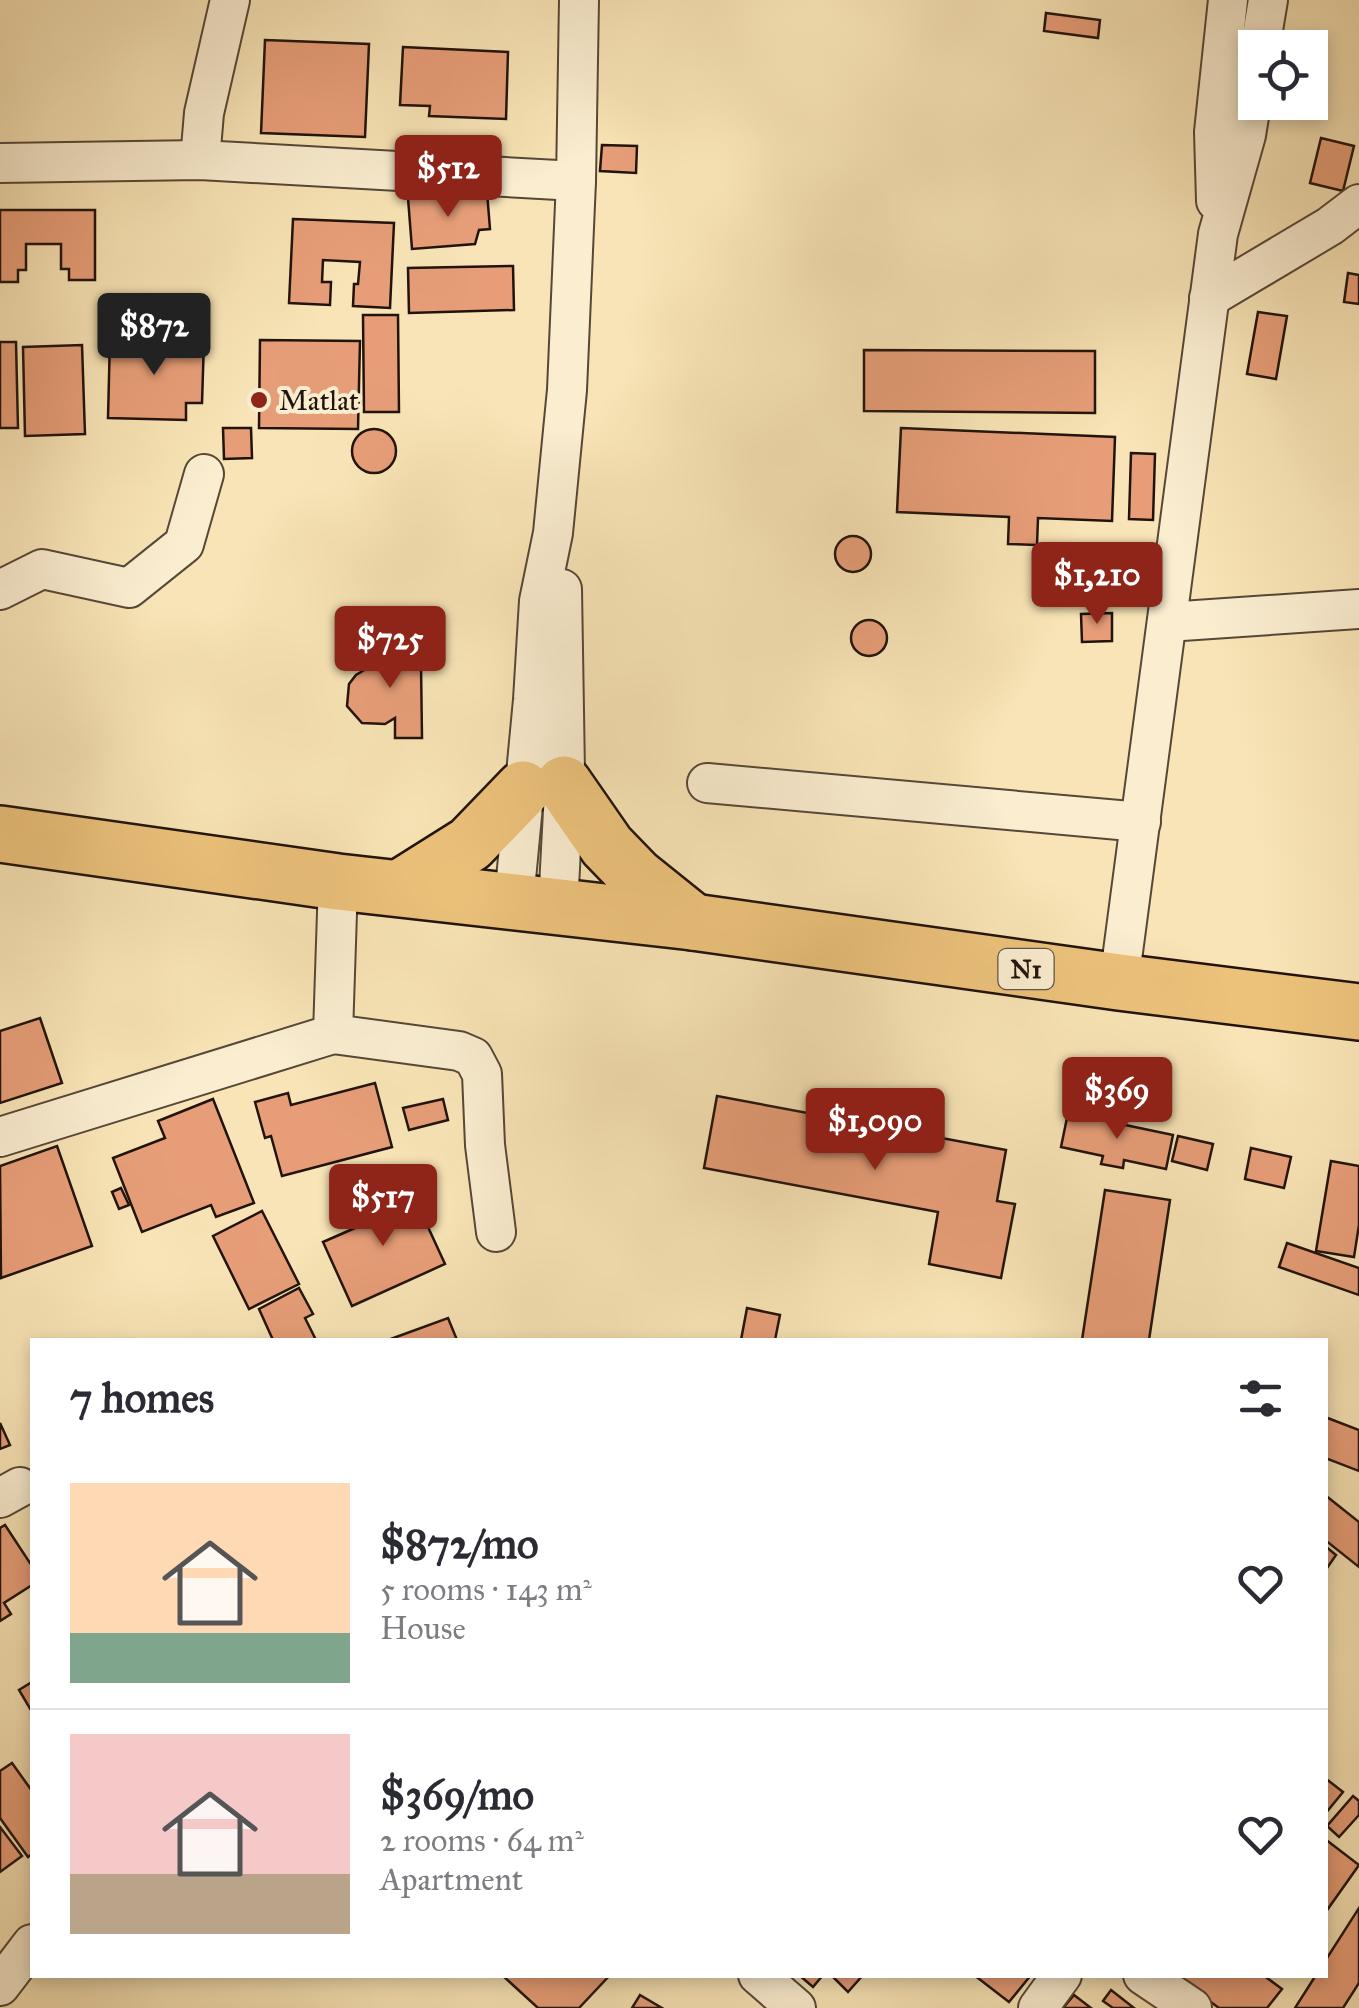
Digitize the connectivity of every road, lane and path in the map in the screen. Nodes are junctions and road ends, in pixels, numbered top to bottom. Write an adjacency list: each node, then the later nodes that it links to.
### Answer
1 (230, 0): 7 (street)
2 (578, 0): 9 (street)
3 (1228, 0): 11 (street)
4 (1268, 0): 5 (street)
5 (1263, 30)
6 (1248, 120): 11 (street)
7 (200, 160): 8 (street); 9 (street)
8 (0, 163)
9 (576, 181): 18 (street)
10 (1359, 204): 12 (street)
11 (1218, 234): 12 (street)
12 (1209, 298): 16 (street)
13 (204, 474): 14 (street)
14 (0, 590)
15 (1359, 609): 16 (street)
16 (1167, 622): 19 (street)
17 (707, 783): 19 (street)
18 (544, 786): 22 (highway); 23 (street); 24 (highway)
19 (1141, 822): 25 (street)
20 (0, 834): 21 (highway, N1)
21 (338, 882): 22 (highway, N1); 27 (street)
22 (400, 888): 23 (highway, N1)
23 (536, 903): 24 (highway, N1)
24 (693, 922): 25 (highway, N1)
25 (1119, 982): 26 (highway, N1)
26 (1359, 1012)
27 (333, 1034): 28 (street); 29 (street)
28 (0, 1137)
29 (496, 1232)
30 (30, 1947): 34 (street)
31 (761, 1978): 35 (street)
32 (1060, 1978): 36 (street)
33 (1147, 1978): 37 (street)
34 (0, 1986)
35 (796, 2008)
36 (1038, 2008)
37 (1192, 2008)

